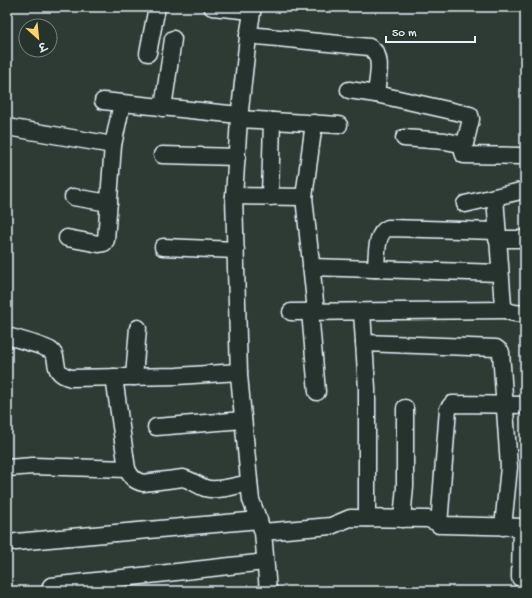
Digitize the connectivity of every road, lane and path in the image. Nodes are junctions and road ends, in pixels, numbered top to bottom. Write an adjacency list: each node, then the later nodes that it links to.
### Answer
1 (157, 7): 6 (street)
2 (212, 7): 3 (street)
3 (253, 9): 4 (street)
4 (248, 35): 8 (street); 12 (street)
5 (173, 39): 11 (street)
6 (148, 53)
7 (349, 90): 8 (street)
8 (376, 94): 18 (street)
9 (103, 101): 10 (street)
10 (122, 103): 11 (street); 19 (street)
11 (162, 108): 12 (street)
12 (239, 117): 13 (street); 22 (street)
13 (272, 121): 14 (street); 26 (street)
14 (314, 124): 15 (street); 27 (street)
15 (339, 125)
16 (7, 127): 19 (street)
17 (404, 138): 18 (street)
18 (465, 145): 21 (street)
19 (113, 146): 29 (street)
20 (162, 155): 22 (street)
21 (525, 156)
22 (237, 157): 24 (street)
23 (525, 190): 28 (street)
24 (234, 196): 26 (street); 35 (street)
25 (73, 197): 29 (street)
26 (270, 197): 27 (street)
27 (304, 197): 36 (street)
28 (495, 197): 30 (street); 31 (street)
29 (108, 203): 32 (street)
30 (465, 204)
31 (497, 235): 33 (street); 37 (street); 38 (street)
32 (66, 238)
33 (525, 239)
34 (163, 247): 35 (street)
35 (236, 250): 47 (street)
36 (312, 267): 37 (street); 41 (street)
37 (376, 269): 38 (street)
38 (500, 273): 39 (street)
39 (505, 310): 42 (street); 43 (street)
40 (291, 312): 41 (street)
41 (313, 312): 42 (street); 50 (street)
42 (362, 312): 46 (street)
43 (525, 314)
44 (138, 328): 49 (street)
45 (7, 336): 48 (street)
46 (364, 342): 51 (street); 59 (street)
47 (239, 372): 49 (street); 54 (street)
48 (114, 377): 49 (street); 57 (street)
49 (134, 377)
50 (317, 392)
51 (504, 404): 52 (street); 61 (street); 63 (street)
52 (525, 404)
53 (405, 408): 60 (street)
54 (243, 420): 55 (street); 58 (street)
55 (156, 427)
56 (7, 468): 57 (street)
57 (128, 469): 58 (street)
58 (249, 484): 62 (street)
59 (367, 518): 60 (street); 62 (street)
60 (402, 519): 61 (street)
61 (439, 524): 63 (street)
62 (261, 526): 65 (street); 66 (street)
63 (503, 527): 64 (street)
64 (523, 527): 67 (street)
65 (16, 542)
66 (265, 562): 68 (street); 69 (street)
67 (520, 578)
68 (51, 586)
69 (268, 591)

